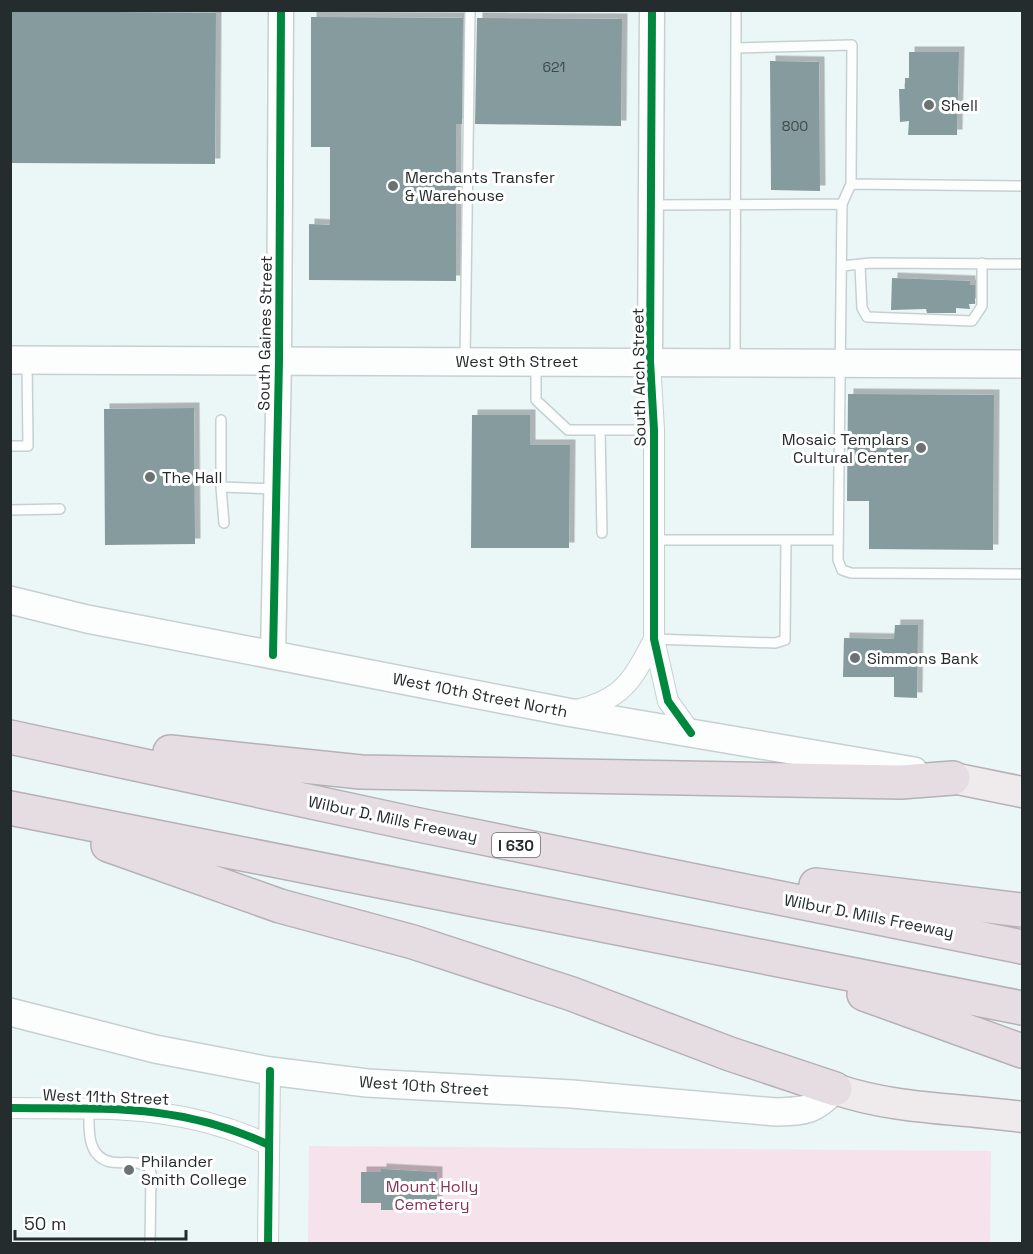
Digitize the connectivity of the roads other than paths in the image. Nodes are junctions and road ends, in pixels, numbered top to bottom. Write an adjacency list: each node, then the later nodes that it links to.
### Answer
1 (281, 10): 16 (street, South Gaines Street)
2 (470, 10): 17 (lane)
3 (652, 10): 10 (street, South Arch Street)
4 (736, 10): 5 (lane)
5 (736, 48): 6 (lane); 8 (lane)
6 (851, 184): 7 (lane); 9 (lane)
7 (1023, 186)
8 (735, 204): 9 (lane); 10 (lane); 20 (lane)
9 (842, 204): 13 (lane)
10 (651, 205): 19 (street, South Arch Street)
11 (982, 263): 12 (lane); 14 (lane); 14 (lane)
12 (1023, 264)
13 (842, 266): 14 (lane); 21 (lane)
14 (860, 266)
15 (19, 360): 16 (main road, West 9th Street); 26 (lane)
16 (279, 361): 17 (main road, West 9th Street); 28 (street, South Gaines Street)
17 (465, 361): 18 (main road, West 9th Street)
18 (536, 361): 19 (main road, West 9th Street); 24 (lane)
19 (650, 361): 20 (main road, West 9th Street); 25 (street, South Arch Street)
20 (735, 361): 21 (main road, West 9th Street)
21 (841, 363): 22 (main road, West 9th Street); 35 (lane)
22 (1023, 364)
23 (221, 420): 27 (lane)
24 (600, 430): 25 (lane); 32 (lane)
25 (654, 430): 33 (street, South Arch Street)
26 (10, 446)
27 (221, 487): 28 (lane); 31 (lane)
28 (276, 489): 39 (street, South Gaines Street)
29 (60, 509): 30 (lane)
30 (10, 510)
31 (224, 523)
32 (602, 533)
33 (654, 540): 34 (lane); 38 (street, South Arch Street)
34 (786, 540): 35 (lane); 38 (lane)
35 (838, 540): 36 (lane)
36 (1023, 574)
37 (10, 600): 39 (main road, West 10th Street North)
38 (654, 639): 40 (street, South Arch Street); 41 (street, South Arch Street)
39 (273, 656): 40 (main road, West 10th Street North)
40 (567, 712): 41 (main road, West 10th Street North)
41 (691, 733): 43 (main road, West 10th Street North)
42 (11, 737): 43 (highway); 46 (highway, Wilbur D. Mills Freeway / I 630)
43 (953, 778): 44 (main road)
44 (1023, 792)
45 (10, 809): 49 (highway); 54 (highway)
46 (569, 856): 47 (highway); 48 (highway, Wilbur D. Mills Freeway / I 630)
47 (1023, 910)
48 (1023, 947)
49 (776, 961): 50 (highway); 52 (highway)
50 (1023, 1008)
51 (10, 1012): 53 (main road, West 10th Street)
52 (1023, 1051)
53 (270, 1071): 54 (main road, West 10th Street); 58 (street)
54 (835, 1089): 57 (main road)
55 (10, 1108): 56 (street, West 11th Street)
56 (89, 1109): 58 (street, West 11th Street); 59 (lane)
57 (1023, 1118)
58 (267, 1144): 60 (street)
59 (150, 1244)
60 (268, 1244)

